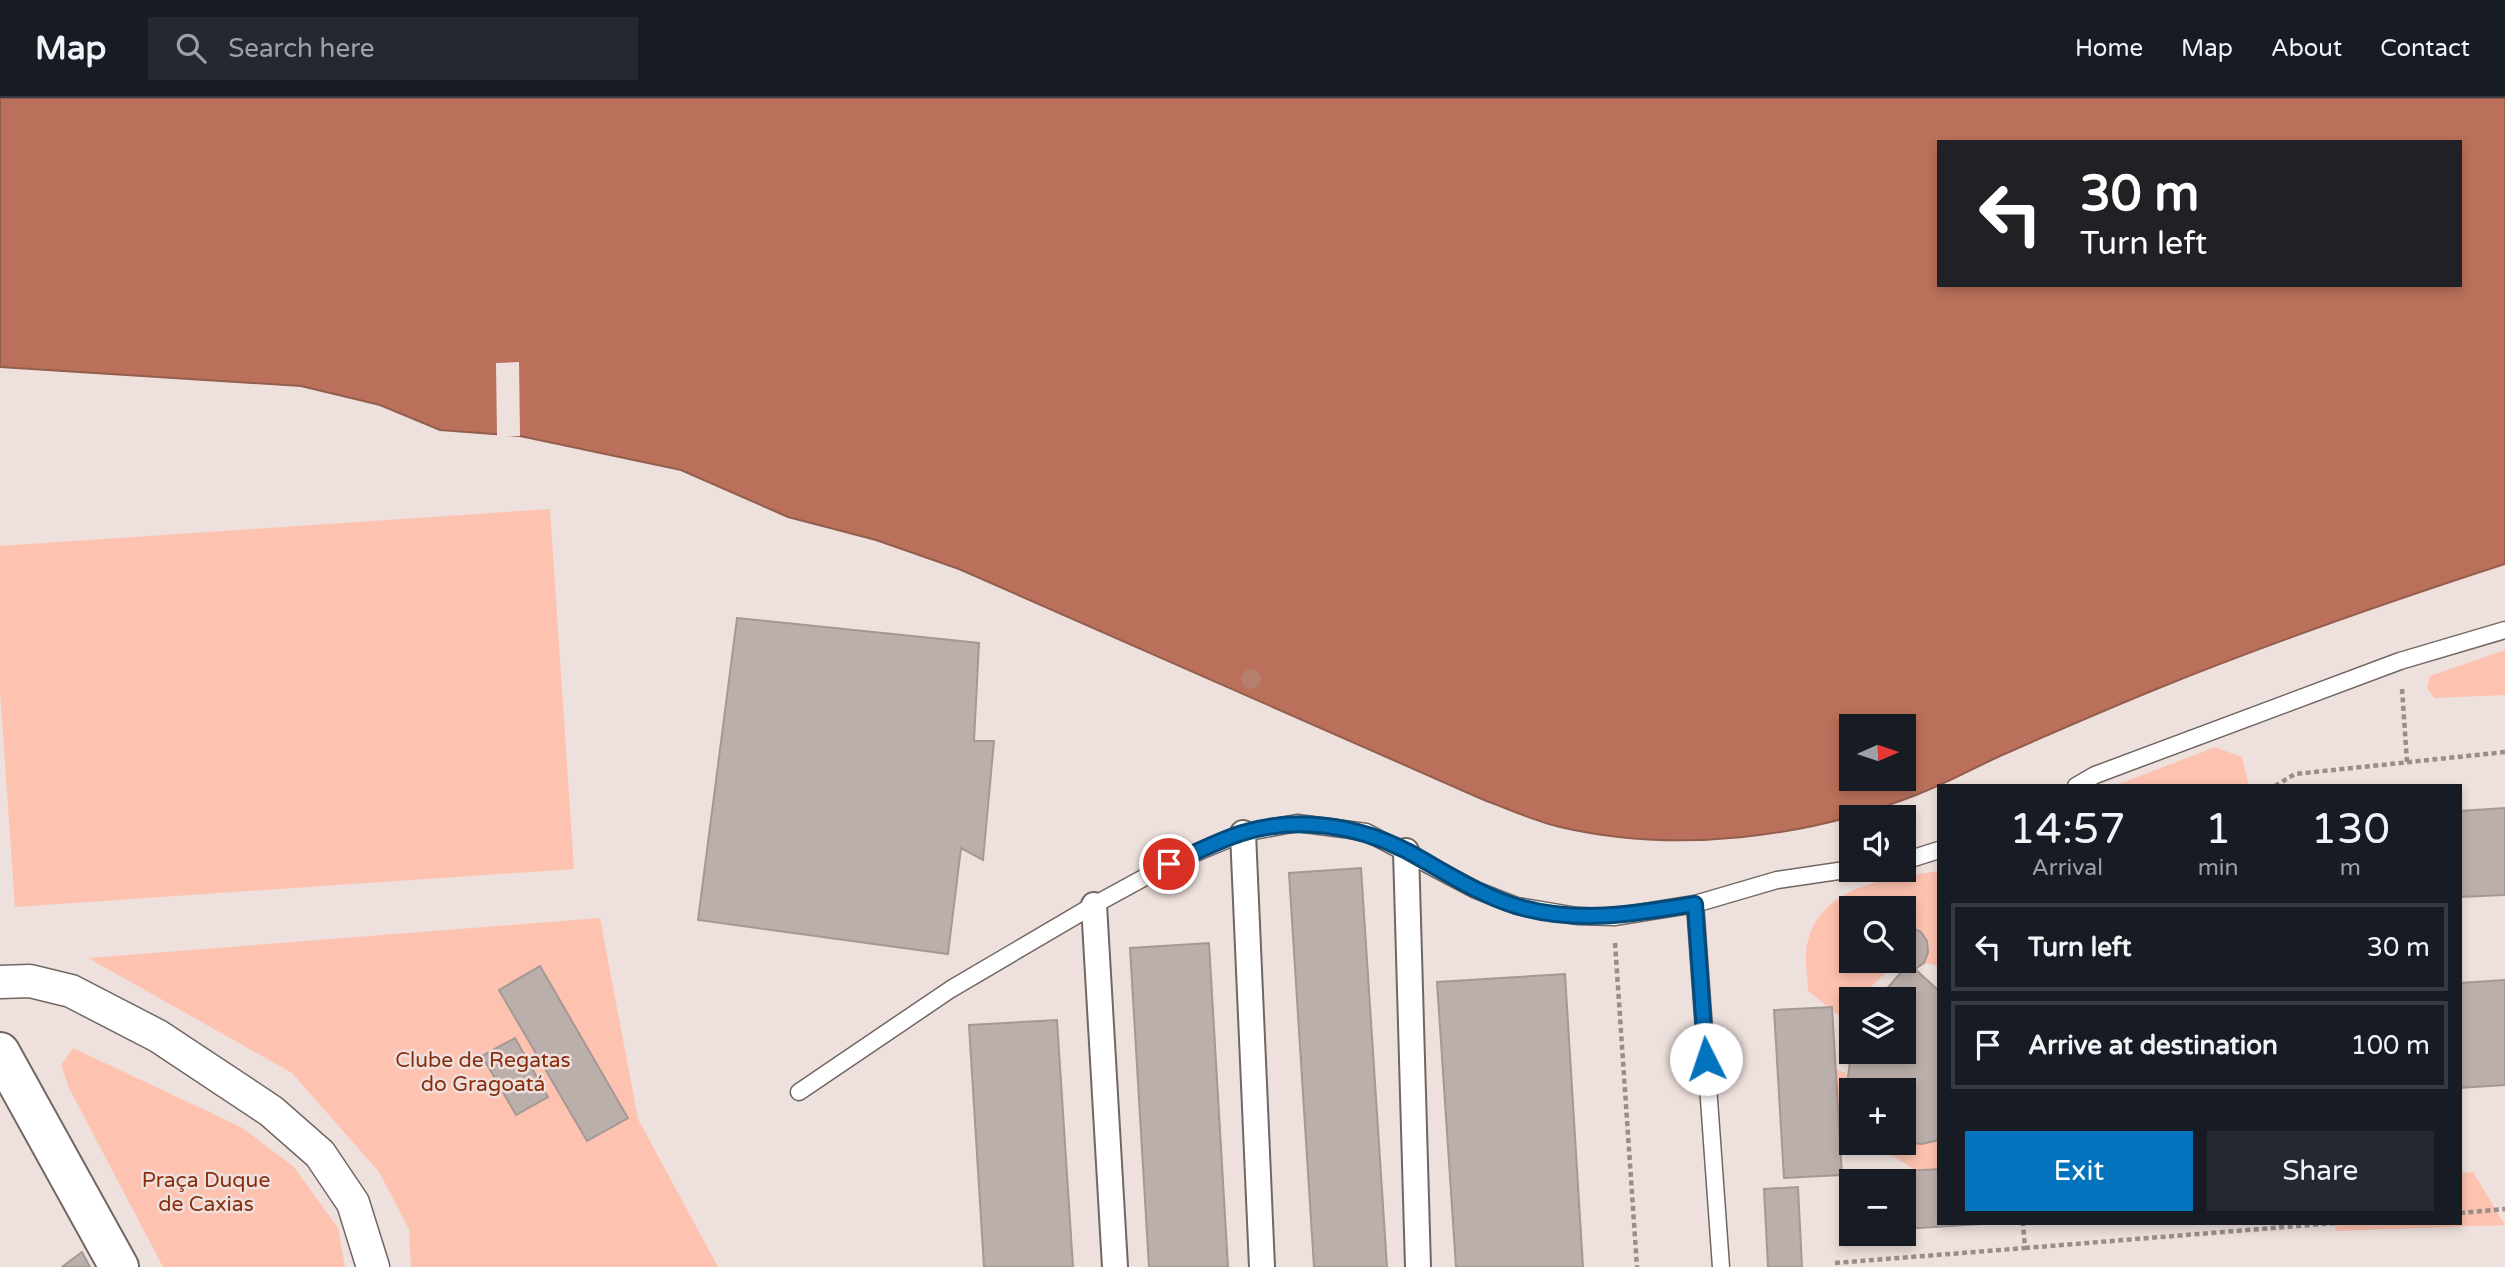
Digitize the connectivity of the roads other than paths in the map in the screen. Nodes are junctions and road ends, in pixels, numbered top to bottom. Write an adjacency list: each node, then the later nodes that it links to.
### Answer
1 (2505, 630): 2 (lane)
2 (2079, 784)
3 (1243, 833): 4 (lane); 9 (lane); 16 (street)
4 (1406, 851): 8 (lane); 17 (street)
5 (1937, 851): 6 (lane)
6 (1916, 857)
7 (1839, 871): 8 (lane)
8 (1695, 904): 18 (lane)
9 (1094, 905): 12 (lane); 15 (street)
10 (0, 982): 14 (street)
11 (0, 1052): 13 (main road)
12 (799, 1092)
13 (119, 1267)
14 (373, 1267)
15 (1115, 1267)
16 (1262, 1267)
17 (1418, 1267)
18 (1721, 1267)

